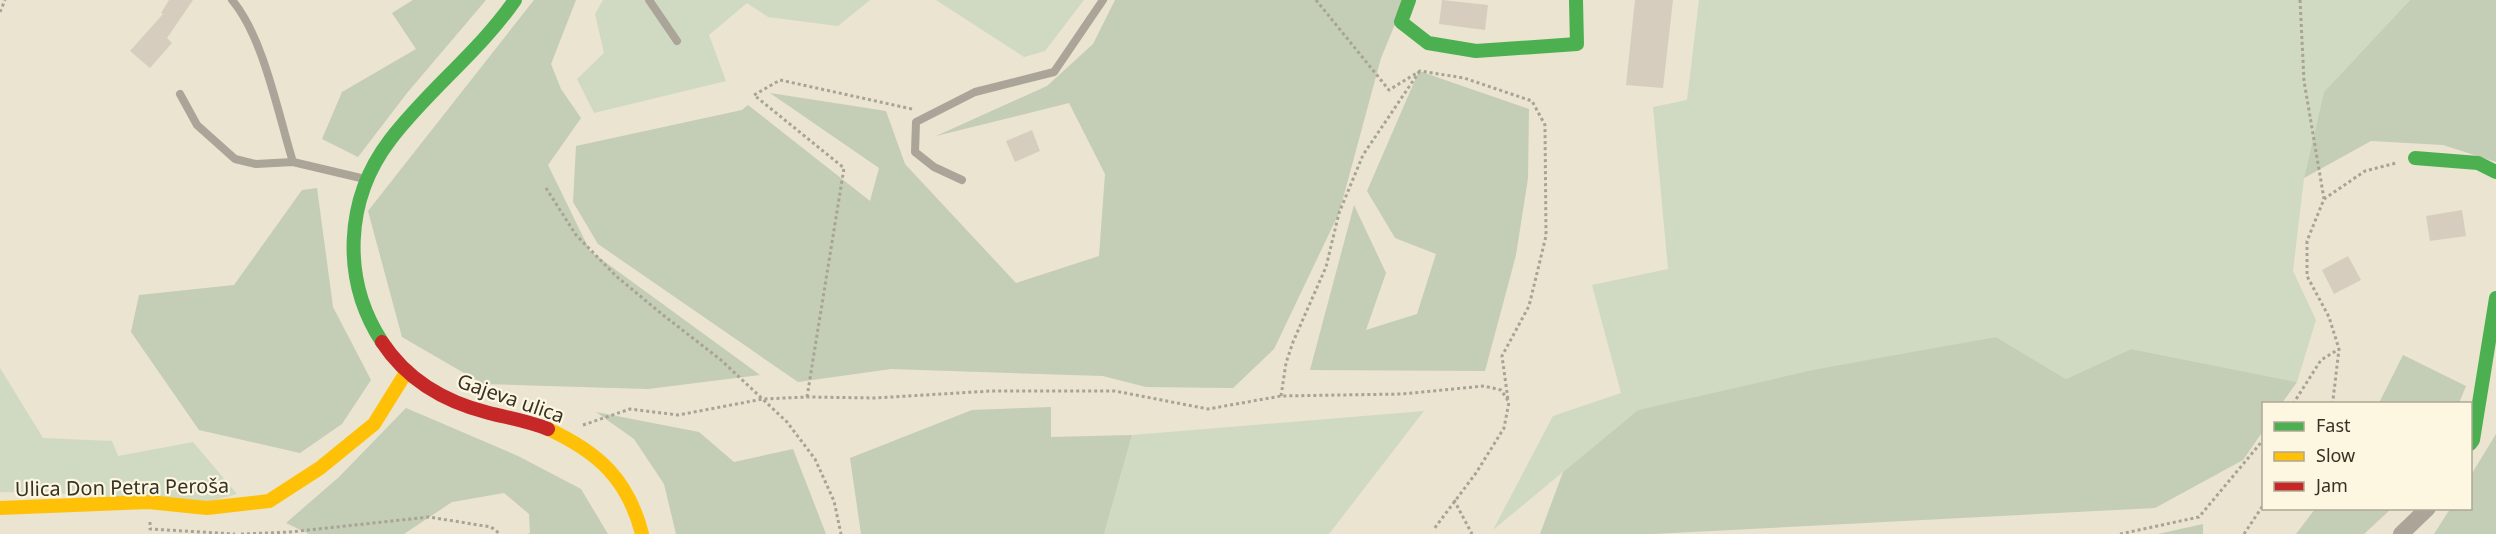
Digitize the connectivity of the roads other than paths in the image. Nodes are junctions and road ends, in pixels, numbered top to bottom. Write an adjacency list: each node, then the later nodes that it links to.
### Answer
1 (232, 0): 10 (lane)
2 (515, 0): 12 (street, Gajeva ulica)
3 (649, 0): 7 (lane)
4 (1103, 0): 13 (lane)
5 (1409, 0): 6 (street)
6 (1576, 0)
7 (677, 41)
8 (180, 94): 10 (lane)
9 (2415, 158): 11 (street)
10 (293, 162): 12 (lane)
11 (2496, 172)
12 (366, 179): 15 (street, Gajeva ulica)
13 (962, 180)
14 (2496, 298): 16 (street)
15 (407, 371): 17 (street, Ulica Don Petra Peroša); 19 (street, Gajeva ulica)
16 (2472, 441)
17 (0, 508)
18 (2426, 510): 20 (street)
19 (642, 534)
20 (2401, 534)

